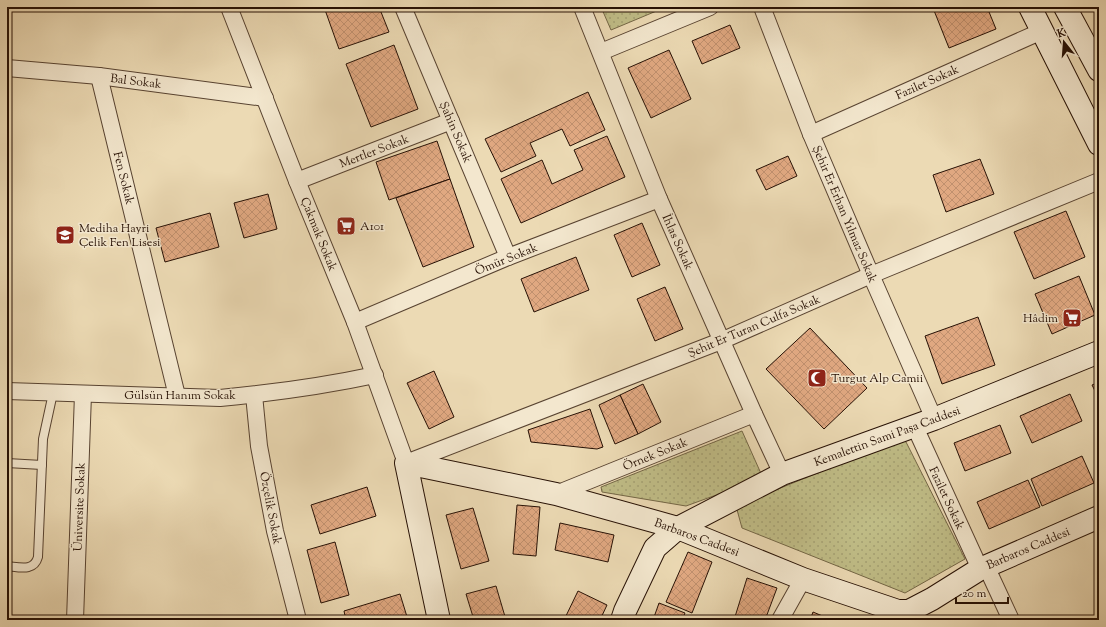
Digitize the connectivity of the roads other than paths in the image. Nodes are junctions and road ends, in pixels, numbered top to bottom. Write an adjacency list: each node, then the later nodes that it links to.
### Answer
1 (229, 7): 13 (street, Çakmak Sokak)
2 (403, 7): 14 (street, Şahin Sokak)
3 (582, 7): 9 (street, İhlas Sokak)
4 (710, 7): 9 (street)
5 (762, 7): 15 (street, Şehir Er Erhan Yılmaz Sokak)
6 (1030, 7): 8 (main road)
7 (1065, 7): 11 (main road)
8 (1042, 31): 15 (street, Fazilet Sokak); 16 (main road)
9 (601, 52): 19 (street, İhlas Sokak)
10 (7, 68): 12 (street, Bal Sokak)
11 (1099, 70)
12 (99, 76): 13 (street, Bal Sokak); 30 (street, Fen Sokak)
13 (265, 98): 17 (street, Çakmak Sokak)
14 (451, 121): 17 (street, Mertler Sokak); 20 (street, Şahin Sokak)
15 (811, 134): 21 (street, Şehir Er Erhan Yılmaz Sokak)
16 (1099, 144)
17 (297, 181): 22 (street, Çakmak Sokak)
18 (1099, 181): 21 (street, Şehit Er Turan Culfa Sokak)
19 (659, 199): 20 (street, Ömür Sokak); 23 (street, İhlas Sokak)
20 (508, 257): 22 (street, Ömür Sokak)
21 (871, 275): 23 (street, Şehit Er Turan Culfa Sokak); 32 (street, Şehir Er Erhan Yılmaz Sokak)
22 (355, 322): 25 (street, Çakmak Sokak)
23 (721, 341): 31 (street, İhlas Sokak); 34 (street, Şehit Er Turan Culfa Sokak)
24 (1099, 352): 32 (main road, Kemalettin Sami Paşa Caddesi)
25 (375, 375): 29 (street, Gülsün Hanım Sokak); 34 (street, Çakmak Sokak)
26 (7, 391): 27 (street, Gülsün Hanım Sokak)
27 (53, 393): 28 (street, Gülsün Hanım Sokak); 35 (lane)
28 (83, 394): 30 (street, Gülsün Hanım Sokak); 44 (street, Üniversite Sokak)
29 (254, 394): 30 (street, Gülsün Hanım Sokak); 45 (street, Özçelik Sokak)
30 (177, 396)
31 (754, 414): 36 (street, İhlas Sokak); 37 (street, Örnek Sokak)
32 (924, 423): 36 (main road, Kemalettin Sami Paşa Caddesi); 41 (street, Fazilet Sokak)
33 (7, 463): 35 (lane)
34 (406, 463): 37 (main road, Barbaros Caddesi); 46 (main road)
35 (42, 465): 40 (lane)
36 (782, 474): 39 (main road, Kemalettin Sami Paşa Caddesi)
37 (556, 494): 39 (main road, Barbaros Caddesi)
38 (1099, 518): 41 (main road, Barbaros Caddesi)
39 (678, 528): 42 (main road, Barbaros Caddesi); 47 (main road, Kemalettin Sami Paşa Caddesi)
40 (7, 566)
41 (983, 567): 43 (main road, Barbaros Caddesi); 49 (street, Fazilet Sokak)
42 (803, 579): 43 (main road, Barbaros Caddesi); 48 (street)
43 (911, 616)
44 (75, 620)
45 (298, 620)
46 (440, 620)
47 (622, 620)
48 (780, 620)
49 (1011, 620)

